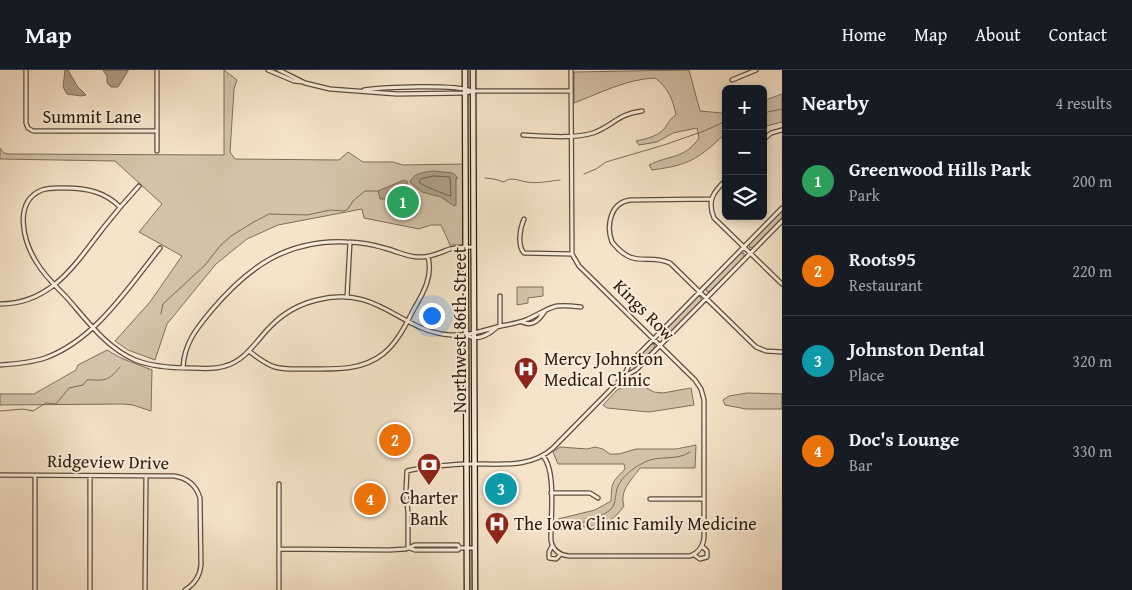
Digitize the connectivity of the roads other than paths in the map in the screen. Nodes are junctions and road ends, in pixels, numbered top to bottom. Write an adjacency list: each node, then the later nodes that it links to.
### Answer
1 (26, 70): 16 (street, Summit Lane)
2 (157, 70): 16 (street)
3 (268, 70): 10 (street)
4 (279, 70): 10 (street)
5 (466, 70): 11 (main road, Northwest 86th Street)
6 (472, 70): 12 (main road, Northwest 86th Street)
7 (571, 70): 13 (street)
8 (756, 70): 9 (street)
9 (732, 80)
10 (305, 83): 11 (street)
11 (466, 91): 12 (street); 29 (main road, Northwest 86th Street)
12 (472, 91): 13 (street); 30 (main road, Northwest 86th Street)
13 (571, 91): 18 (street)
14 (642, 111): 18 (street)
15 (782, 130): 19 (street)
16 (156, 131): 20 (street)
17 (523, 136): 18 (street)
18 (571, 136): 33 (street)
19 (767, 136)
20 (157, 151)
21 (722, 184): 23 (street)
22 (139, 186): 24 (street)
23 (712, 199): 32 (street); 38 (street)
24 (120, 208): 36 (street); 36 (street)
25 (782, 208): 32 (street)
26 (524, 219): 33 (street)
27 (782, 221): 34 (street)
28 (350, 242): 35 (street); 40 (street); 54 (street)
29 (466, 247): 30 (street); 35 (street); 47 (main road, Northwest 86th Street)
30 (473, 247): 48 (main road, Northwest 86th Street)
31 (160, 248): 45 (street)
32 (743, 248): 34 (street); 38 (street)
33 (572, 254): 49 (street, Kings Row)
34 (749, 254): 37 (street); 41 (street)
35 (428, 257): 44 (street)
36 (55, 284): 42 (street); 45 (street)
37 (782, 284)
38 (700, 292): 41 (street); 49 (street)
39 (500, 296): 46 (street)
40 (347, 297): 44 (street); 51 (street)
41 (707, 298): 50 (street); 52 (street)
42 (0, 304)
43 (581, 306): 46 (street)
44 (408, 320): 47 (street); 51 (street)
45 (93, 327): 53 (street); 54 (street)
46 (498, 327): 48 (street)
47 (467, 336): 48 (street); 57 (main road, Northwest 86th Street)
48 (473, 336): 58 (main road, Northwest 86th Street)
49 (653, 339): 50 (street, Kings Row); 55 (street)
50 (660, 345): 55 (street); 67 (street, Kings Row)
51 (249, 351): 54 (street)
52 (782, 352)
53 (0, 365)
54 (183, 368)
55 (623, 377): 56 (street)
56 (544, 456): 58 (street); 64 (street)
57 (467, 464): 58 (street); 70 (street); 71 (main road, Northwest 86th Street)
58 (474, 464): 72 (main road, Northwest 86th Street)
59 (0, 475): 60 (street, Ridgeview Drive)
60 (35, 476): 61 (street, Ridgeview Drive); 76 (street)
61 (90, 476): 62 (street, Ridgeview Drive); 77 (street)
62 (146, 476): 78 (street); 79 (street, Ridgeview Drive)
63 (279, 484): 73 (street)
64 (551, 493): 65 (street); 68 (street)
65 (598, 498)
66 (650, 499): 67 (street)
67 (704, 499): 69 (street, Kings Row)
68 (552, 546): 74 (street); 74 (street)
69 (702, 546): 75 (street); 75 (street)
70 (408, 548): 71 (street); 73 (street)
71 (467, 548): 72 (street); 81 (main road, Northwest 86th Street)
72 (474, 548): 82 (main road, Northwest 86th Street)
73 (279, 550): 80 (street)
74 (560, 554): 75 (street)
75 (694, 555)
76 (35, 590)
77 (90, 590)
78 (145, 590)
79 (185, 590)
80 (279, 590)
81 (468, 590)
82 (475, 590)

